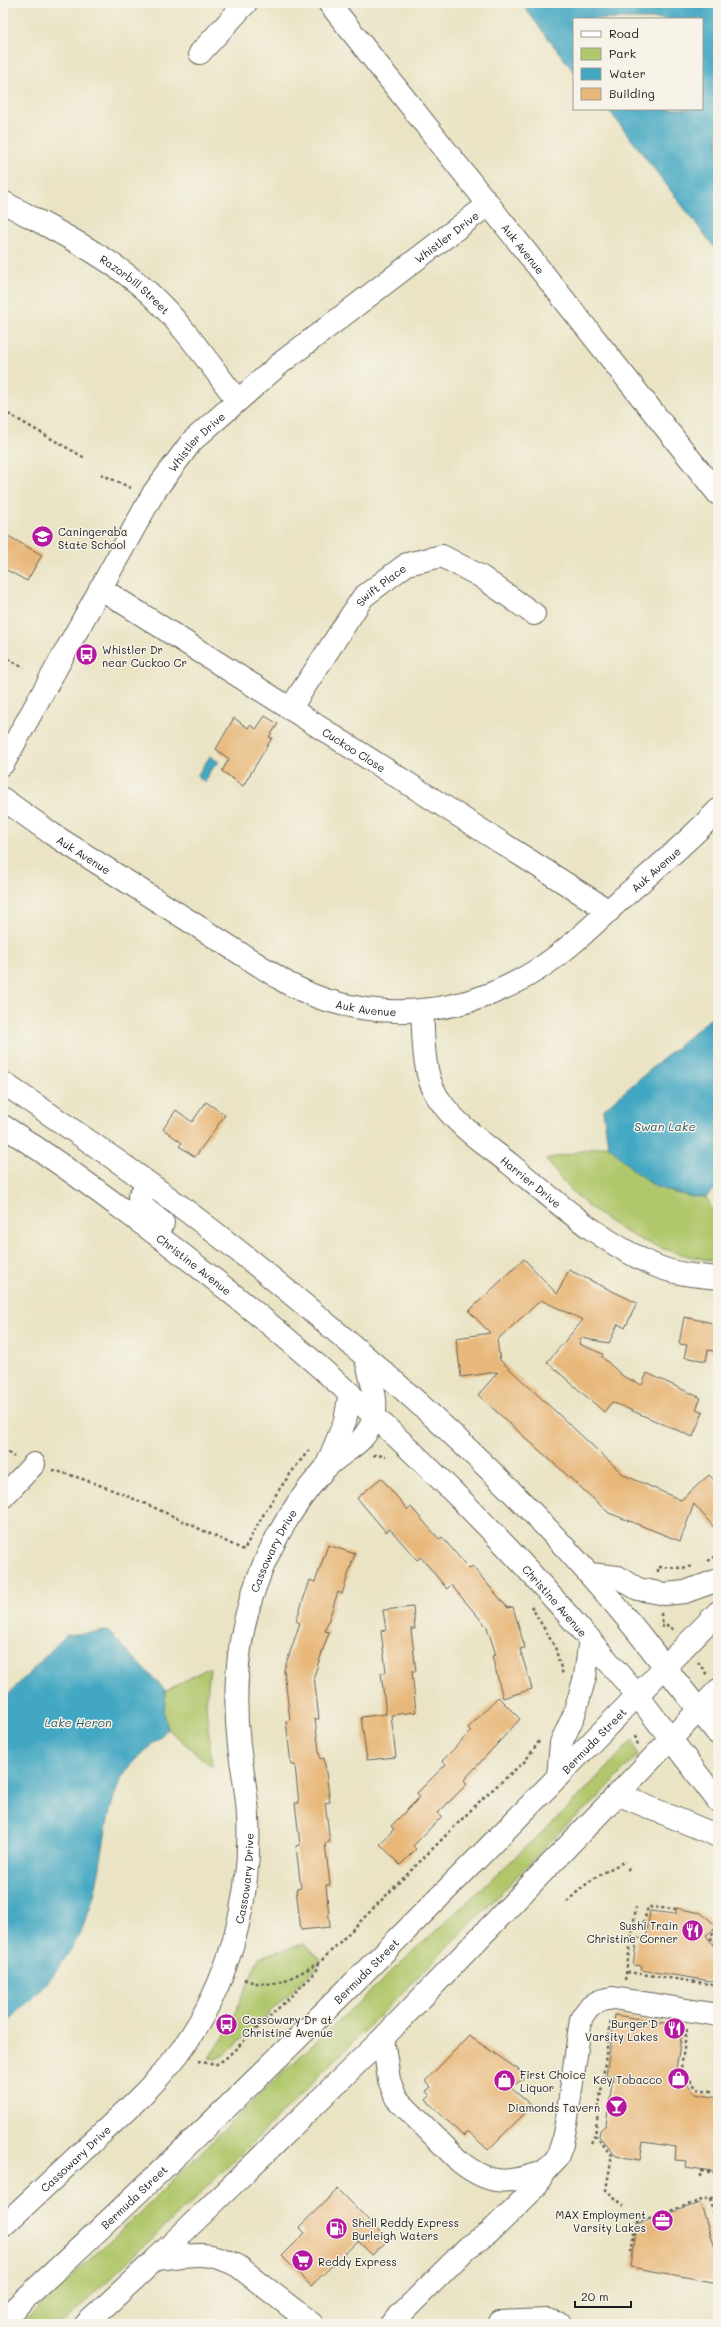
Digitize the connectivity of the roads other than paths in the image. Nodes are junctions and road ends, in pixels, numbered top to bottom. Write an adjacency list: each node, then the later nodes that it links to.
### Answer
1 (246, 3): 3 (street)
2 (329, 3): 5 (street, Auk Avenue)
3 (200, 53)
4 (3, 202): 6 (street, Razorbill Street)
5 (489, 204): 6 (street, Whistler Drive); 7 (street, Auk Avenue)
6 (237, 400): 8 (street, Whistler Drive)
7 (718, 494)
8 (100, 588): 10 (street, Cuckoo Close); 11 (street, Whistler Drive)
9 (534, 614): 10 (street, Swift Place)
10 (290, 709): 14 (street, Cuckoo Close)
11 (3, 764)
12 (3, 799): 15 (street, Auk Avenue)
13 (718, 810): 14 (street, Auk Avenue)
14 (609, 911): 15 (street, Auk Avenue)
15 (422, 1010): 20 (street, Harrier Drive)
16 (3, 1084): 18 (street)
17 (3, 1126): 19 (street, Christine Avenue)
18 (155, 1188): 19 (street); 21 (street)
19 (201, 1267): 22 (street, Christine Avenue)
20 (718, 1278)
21 (366, 1358): 23 (street); 27 (street)
22 (350, 1393): 23 (street, Christine Avenue); 25 (street, Cassowary Drive)
23 (374, 1416): 25 (street, Cassowary Drive); 30 (street, Christine Avenue)
24 (34, 1464): 26 (street)
25 (326, 1467): 45 (street, Cassowary Drive)
26 (3, 1497)
27 (590, 1574): 28 (street); 31 (street)
28 (718, 1580)
29 (718, 1612): 31 (street, Bermuda Street)
30 (590, 1639): 33 (street, Christine Avenue); 37 (street)
31 (665, 1667): 33 (street, Bermuda Street); 34 (street)
32 (718, 1690): 34 (street)
33 (638, 1696): 36 (street, Christine Avenue); 37 (street, Bermuda Street)
34 (698, 1709): 35 (street); 36 (street)
35 (718, 1734)
36 (671, 1737): 38 (street); 39 (street, Christine Avenue)
37 (558, 1776): 48 (street, Bermuda Street)
38 (617, 1794): 40 (street); 42 (street)
39 (718, 1801)
40 (718, 1836)
41 (718, 2015): 43 (street)
42 (383, 2038): 44 (street); 47 (street)
43 (544, 2172): 44 (street); 46 (street)
44 (515, 2181): 46 (street)
45 (3, 2226)
46 (468, 2247): 52 (street)
47 (156, 2259): 50 (street); 51 (street)
48 (3, 2319)
49 (500, 2322): 53 (street)
50 (86, 2324)
51 (312, 2324)
52 (391, 2324)
53 (561, 2324)

